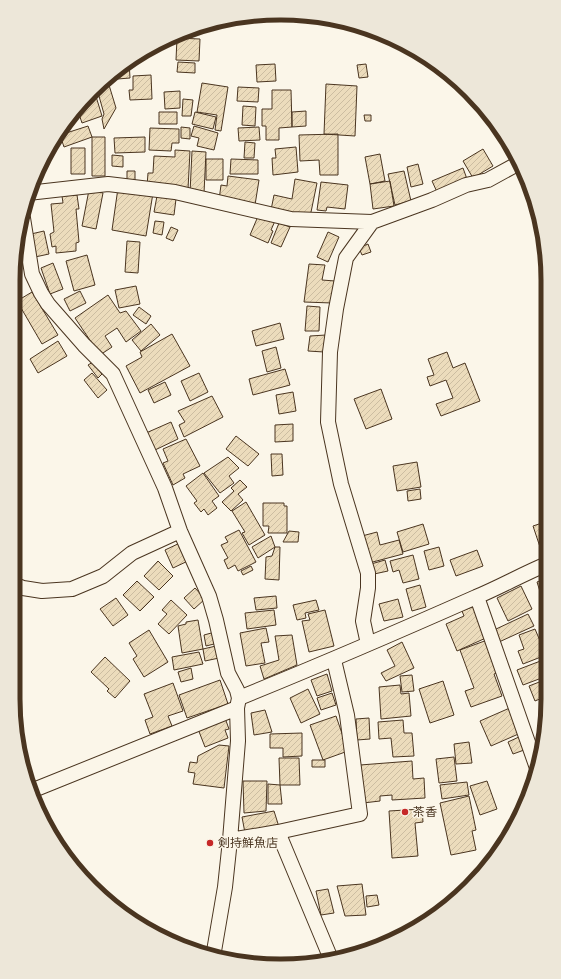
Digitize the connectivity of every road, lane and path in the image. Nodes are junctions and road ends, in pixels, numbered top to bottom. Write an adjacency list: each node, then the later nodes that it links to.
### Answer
1 (514, 166): 3 (street)
2 (36, 192): 3 (street)
3 (372, 222): 9 (street)
4 (25, 232): 5 (street)
5 (180, 531): 7 (street); 11 (street)
6 (541, 567): 8 (street)
7 (20, 587)
8 (477, 597): 9 (street); 12 (street)
9 (368, 644): 10 (street)
10 (334, 660): 11 (street); 14 (street)
11 (238, 703): 13 (street); 15 (street)
12 (534, 759)
13 (36, 788)
14 (278, 832): 15 (street); 17 (street)
15 (230, 840): 16 (street)
16 (214, 950)
17 (329, 954)

